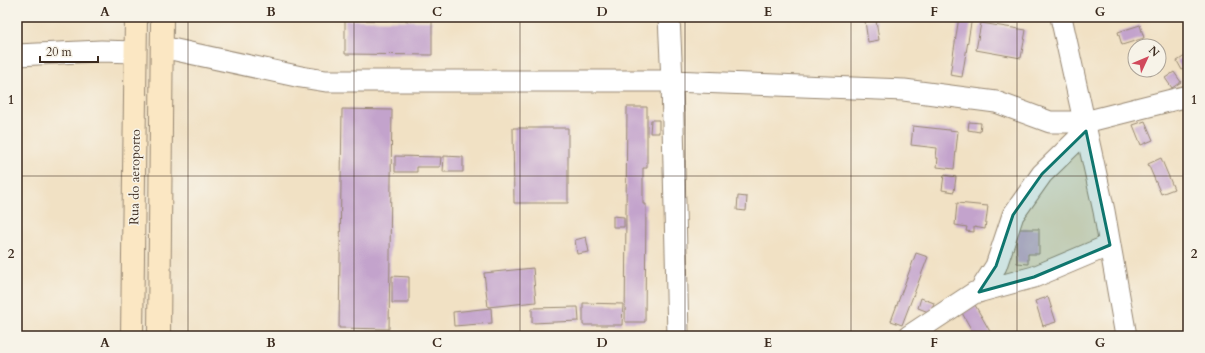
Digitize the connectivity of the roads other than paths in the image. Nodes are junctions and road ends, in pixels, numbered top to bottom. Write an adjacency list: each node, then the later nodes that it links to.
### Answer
1 (136, 17): 6 (main road, Rua do aeroporto)
2 (162, 17): 5 (main road, Rua do aeroporto)
3 (669, 17): 8 (street)
4 (1061, 17): 10 (street)
5 (162, 47): 8 (street); 14 (main road, Rua do aeroporto)
6 (135, 52): 7 (street); 13 (main road, Rua do aeroporto)
7 (17, 55)
8 (672, 81): 10 (street); 15 (street)
9 (1188, 96): 10 (street)
10 (1086, 127): 11 (street); 12 (street)
11 (1110, 245): 12 (street); 17 (street)
12 (979, 292): 16 (street)
13 (132, 336)
14 (159, 336)
15 (678, 336)
16 (909, 336)
17 (1126, 336)

